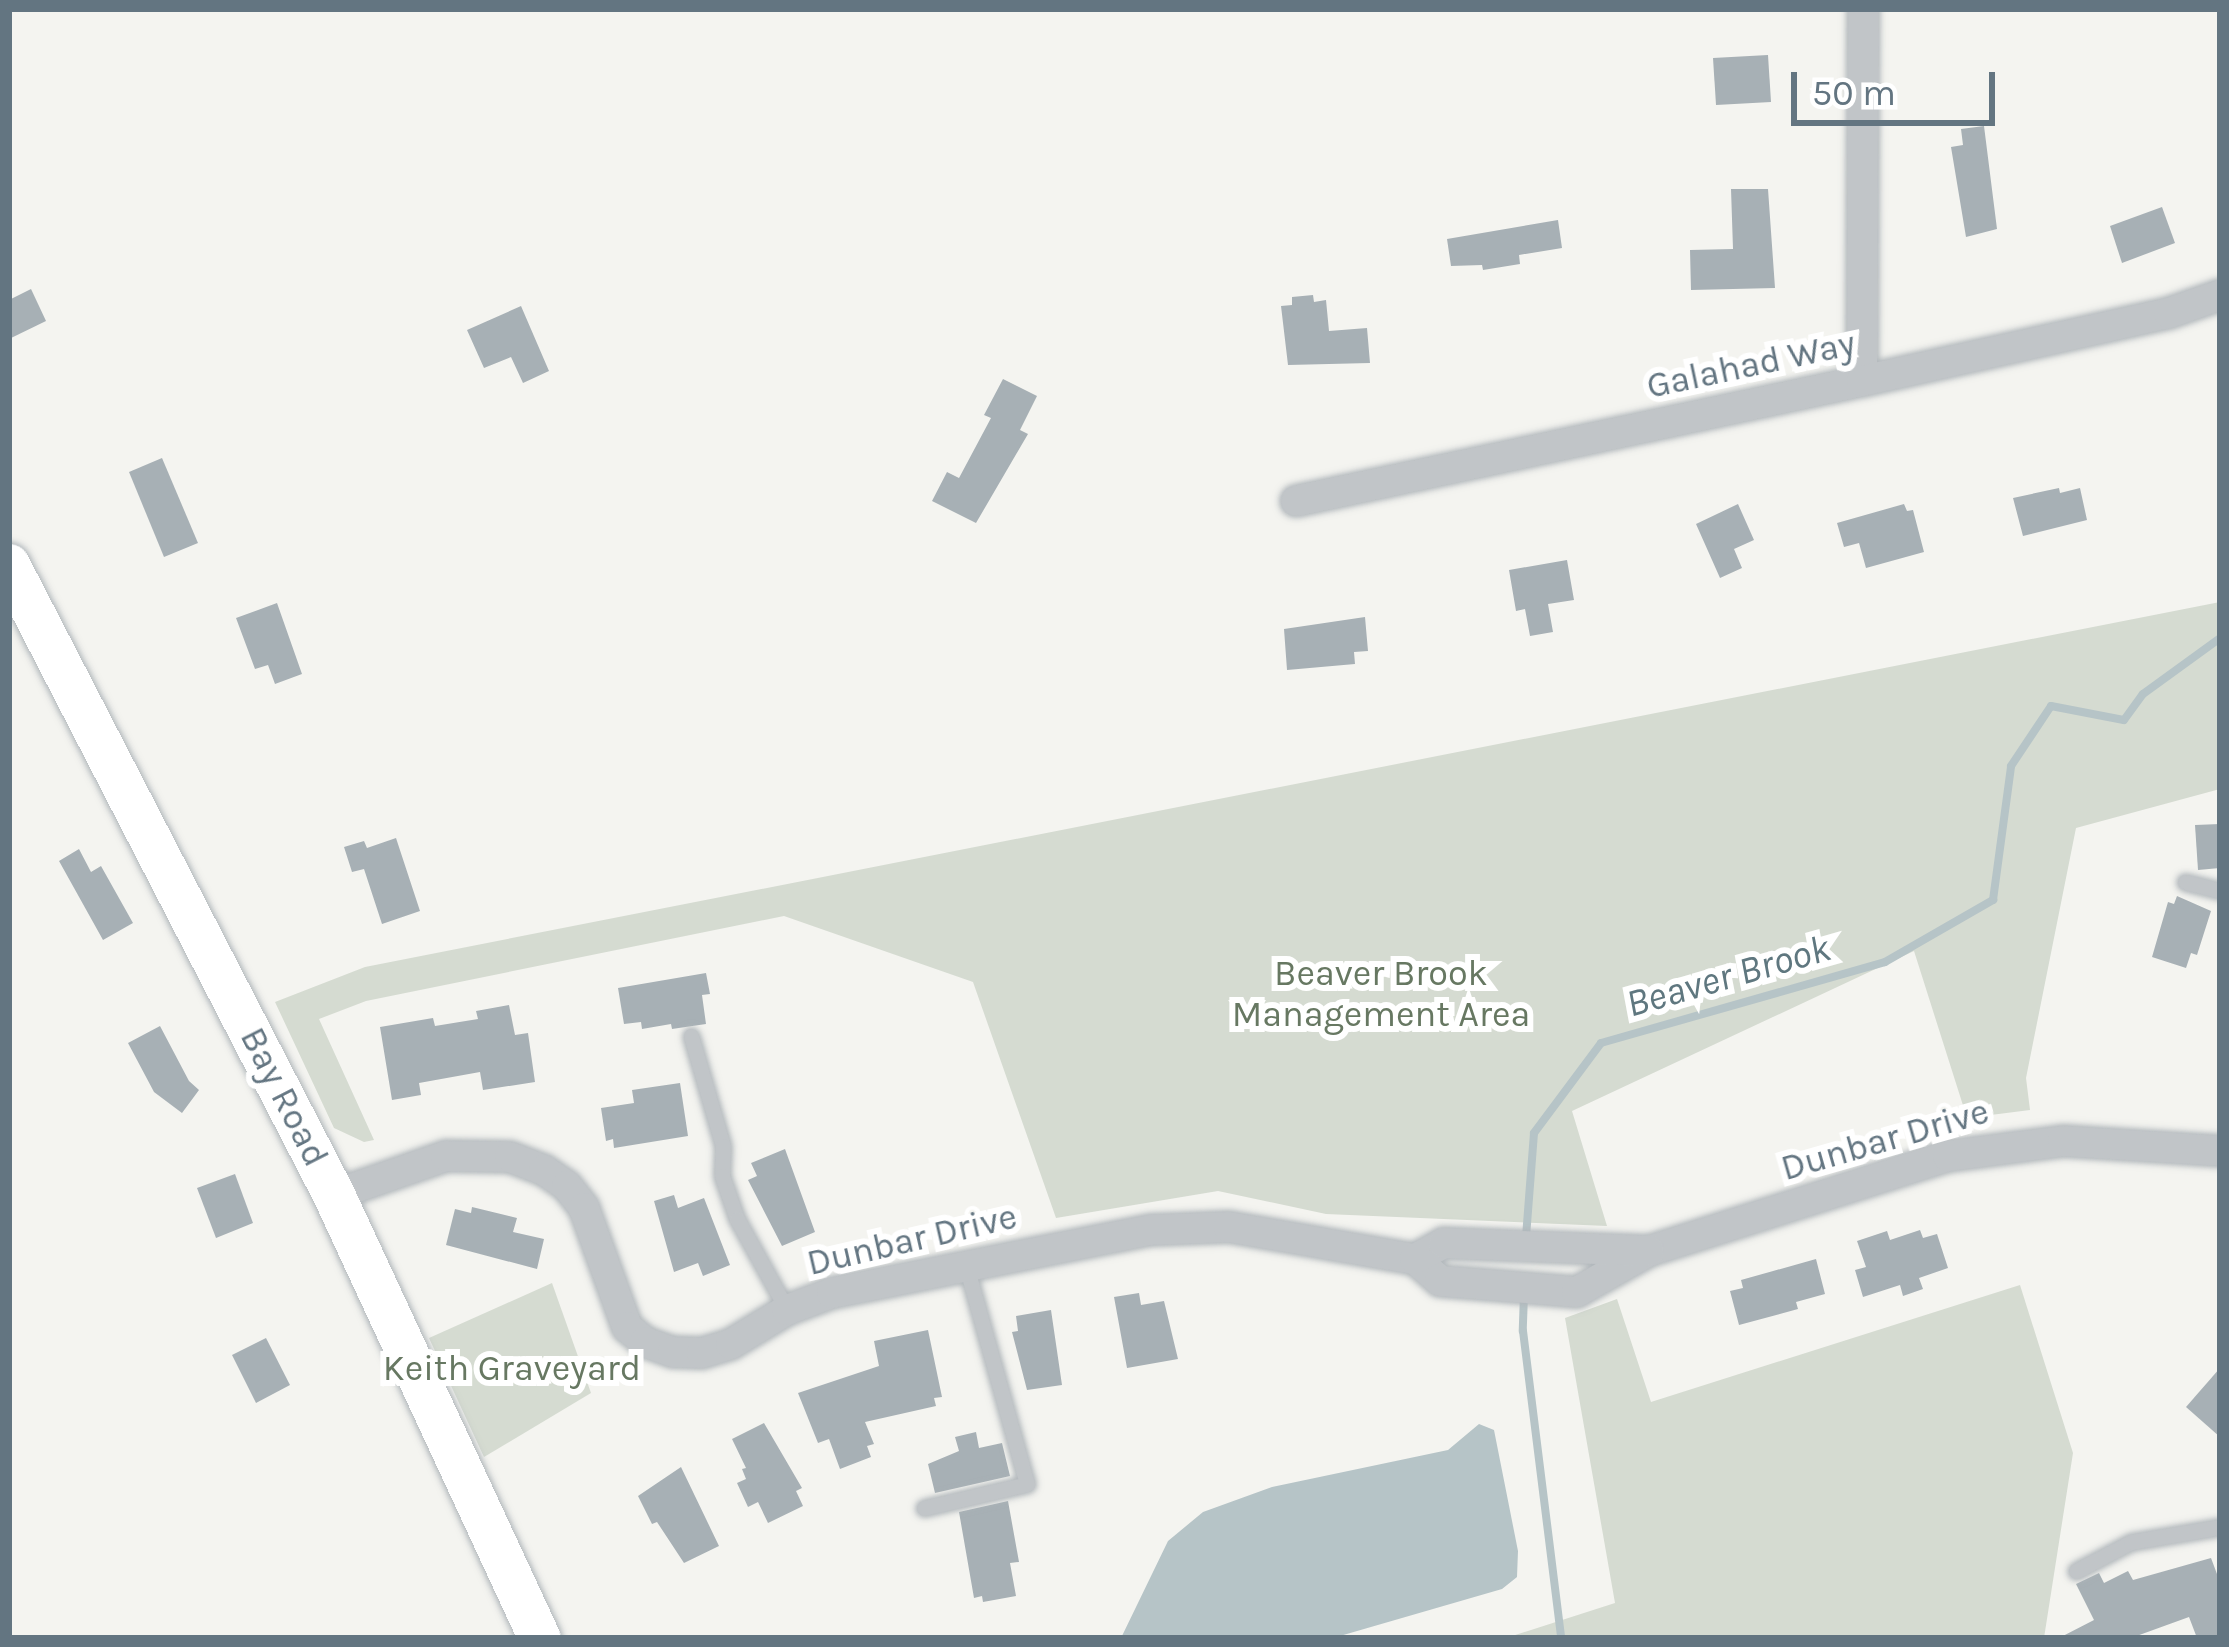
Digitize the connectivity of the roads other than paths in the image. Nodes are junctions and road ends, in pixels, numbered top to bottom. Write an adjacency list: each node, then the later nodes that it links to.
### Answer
1 (1864, 9): 3 (street)
2 (2220, 295): 3 (street, Galahad Way)
3 (1862, 381): 4 (street, Galahad Way)
4 (1296, 501)
5 (9, 565): 10 (main road, Bay Road)
6 (2185, 882): 7 (lane)
7 (2220, 891)
8 (691, 1036): 14 (lane)
9 (2220, 1150): 11 (street, Dunbar Drive)
10 (334, 1195): 14 (street, Dunbar Drive); 18 (main road, Bay Road)
11 (1649, 1251): 12 (street, Dunbar Drive); 12 (street, Dunbar Drive)
12 (1414, 1259): 13 (street, Dunbar Drive)
13 (966, 1266): 14 (street, Dunbar Drive); 15 (lane)
14 (787, 1310)
15 (925, 1508)
16 (2220, 1527): 17 (lane)
17 (2076, 1570)
18 (540, 1638)

